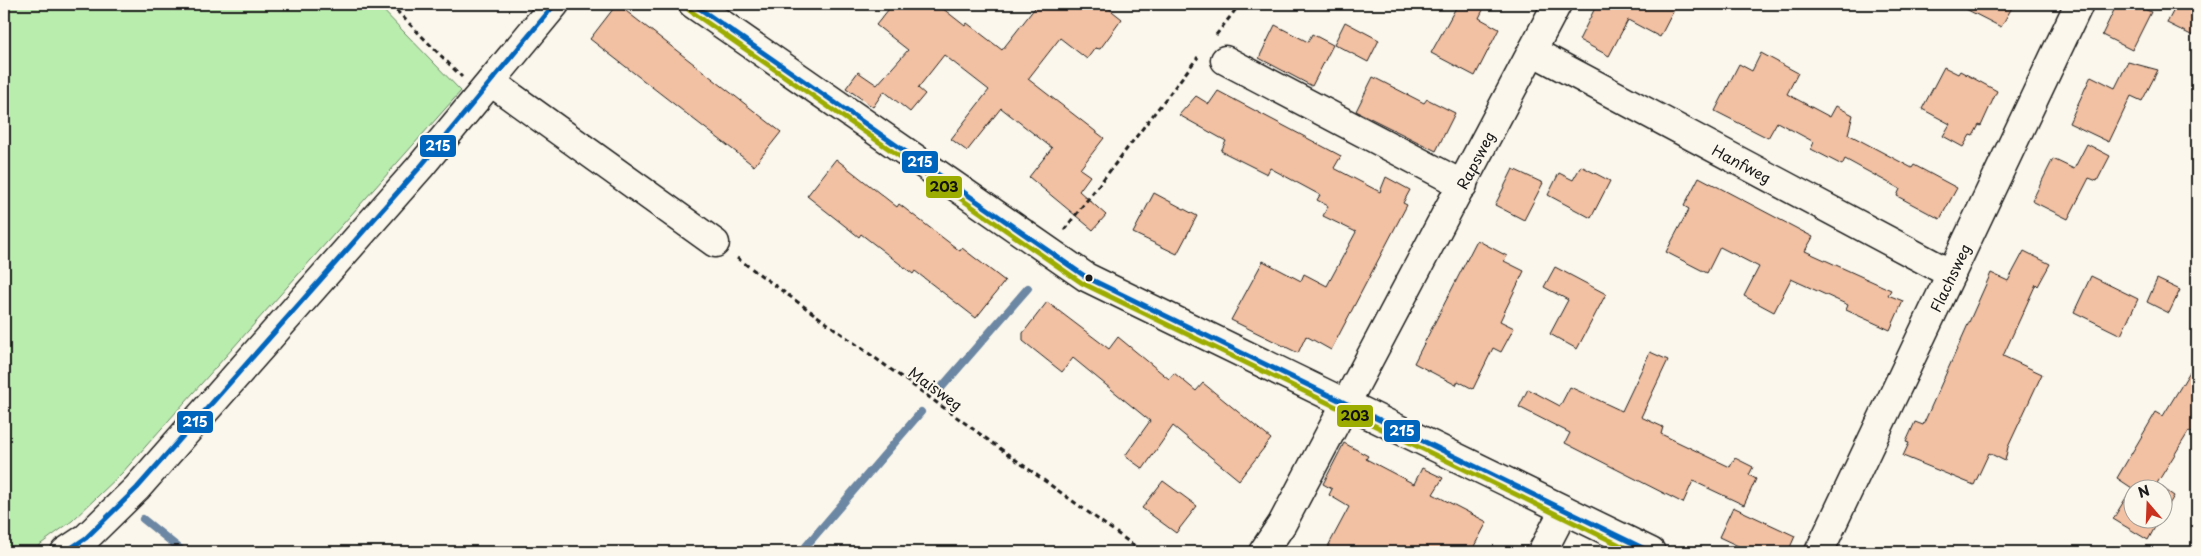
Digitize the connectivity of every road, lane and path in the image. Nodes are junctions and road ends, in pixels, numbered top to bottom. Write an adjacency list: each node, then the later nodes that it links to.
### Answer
1 (390, 4): 9 (path)
2 (555, 4): 9 (street)
3 (693, 4): 12 (street)
4 (1240, 4): 7 (path)
5 (1557, 4): 8 (street, Rapsweg)
6 (2079, 4): 13 (street, Flachsweg)
7 (1213, 51): 10 (street); 12 (path)
8 (1532, 51): 10 (street, Rapsweg); 13 (street, Hanfweg)
9 (486, 89): 11 (street); 16 (street)
10 (1462, 185): 14 (street, Rapsweg)
11 (715, 242): 17 (path, Maisweg)
12 (1048, 251): 14 (street)
13 (1951, 274): 21 (street, Flachsweg)
14 (1346, 405): 15 (street); 18 (street, Rapsweg)
15 (1564, 510): 19 (street); 20 (street)
16 (65, 552)
17 (1143, 552)
18 (1263, 552)
19 (1542, 552)
20 (1651, 552)
21 (1819, 552)

